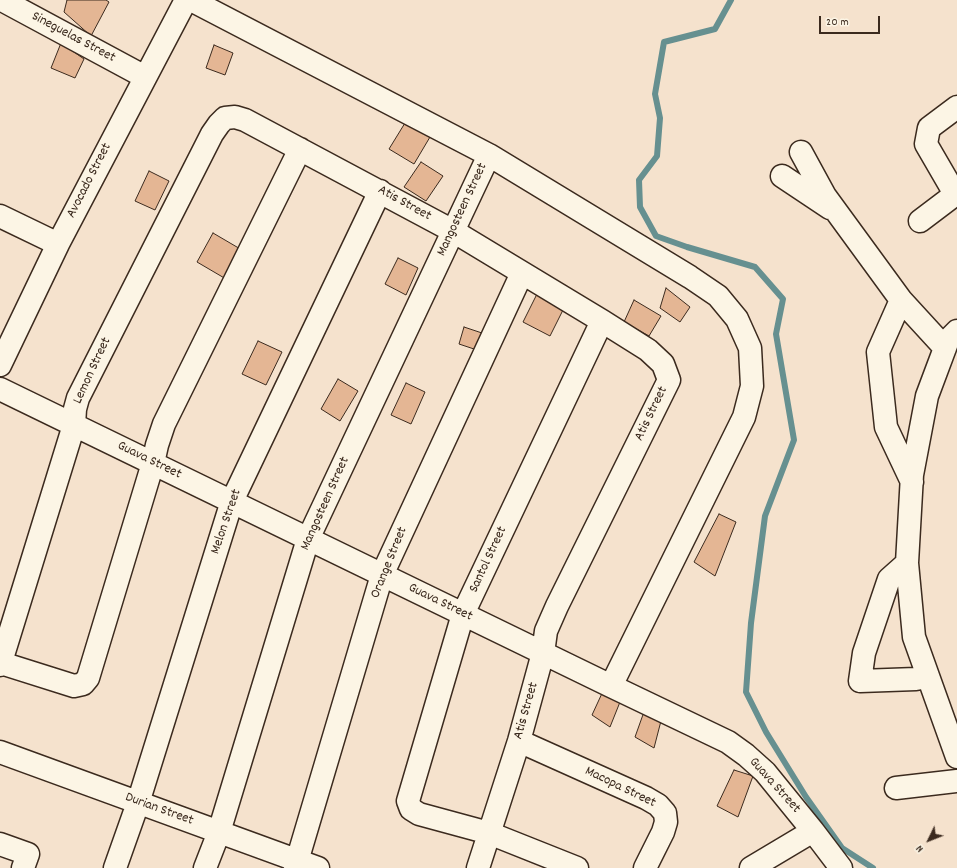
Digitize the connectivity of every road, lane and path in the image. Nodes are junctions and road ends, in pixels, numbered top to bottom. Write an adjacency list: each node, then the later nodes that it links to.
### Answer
1 (2, 0): 4 (street, Sineguelas Street)
2 (186, 0): 4 (street, Avocado Street)
3 (191, 0): 9 (street)
4 (145, 76): 17 (street, Avocado Street)
5 (957, 107): 12 (street)
6 (225, 118): 7 (street, Atis Street); 24 (street, Lemon Street)
7 (300, 149): 11 (street, Atis Street); 25 (street)
8 (801, 152): 13 (street)
9 (489, 155): 16 (street, Mangosteen Street); 35 (street)
10 (782, 176): 13 (street)
11 (380, 191): 16 (street, Atis Street); 27 (street, Melon Street)
12 (956, 194): 15 (street)
13 (839, 215): 19 (street)
14 (0, 216): 17 (street)
15 (920, 221)
16 (453, 232): 18 (street, Atis Street); 28 (street, Mangosteen Street)
17 (58, 244): 22 (street, Avocado Street)
18 (522, 273): 20 (street, Atis Street); 30 (street, Orange Street)
19 (901, 300): 21 (street); 26 (street)
20 (602, 321): 31 (street, Santol Street); 32 (street, Atis Street)
21 (951, 339): 26 (street)
22 (0, 366)
23 (0, 388): 24 (street, Guava Street)
24 (74, 425): 25 (street, Guava Street); 33 (street, Lemon Street)
25 (153, 463): 27 (street, Guava Street); 33 (street)
26 (912, 482): 29 (street)
27 (232, 501): 28 (street, Guava Street); 41 (street, Melon Street)
28 (308, 539): 30 (street, Guava Street); 43 (street, Mangosteen Street)
29 (907, 563): 34 (street); 34 (street)
30 (382, 575): 31 (street, Guava Street); 47 (street, Orange Street)
31 (463, 614): 32 (street, Guava Street); 44 (street, Santol Street)
32 (543, 653): 35 (street, Guava Street); 36 (street, Atis Street)
33 (0, 664)
34 (928, 677): 38 (street)
35 (611, 686): 42 (street, Guava Street)
36 (519, 741): 44 (street, Atis Street); 53 (street, Macopa Street)
37 (0, 752): 41 (street, Durian Street)
38 (957, 758)
39 (957, 781): 40 (street)
40 (896, 788)
41 (138, 803): 43 (street, Durian Street); 48 (street, Melon Street)
42 (813, 831): 54 (street); 55 (street, Guava Street)
43 (218, 832): 47 (street, Durian Street); 49 (street, Mangosteen Street)
44 (489, 833): 51 (street, Atis Street); 52 (street)
45 (0, 844): 46 (street)
46 (25, 861)
47 (297, 864): 50 (street, Durian Street)
48 (115, 868)
49 (206, 868)
50 (318, 868)
51 (478, 868)
52 (576, 868)
53 (645, 868)
54 (751, 868)
55 (841, 868)

